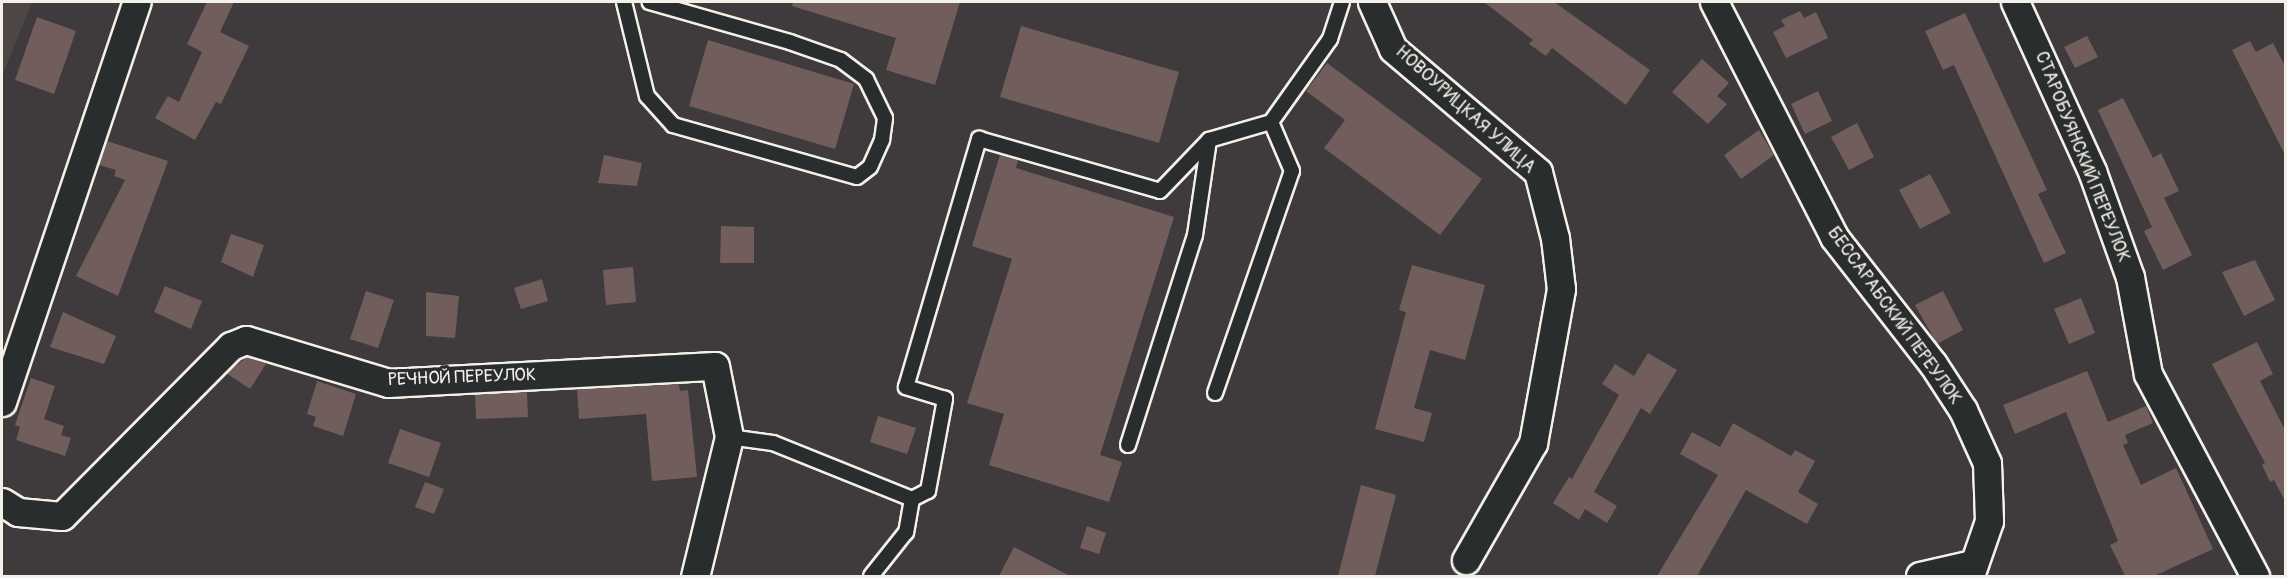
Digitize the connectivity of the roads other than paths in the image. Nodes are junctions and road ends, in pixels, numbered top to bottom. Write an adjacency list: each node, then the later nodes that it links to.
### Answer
1 (137, 2): 11 (street)
2 (624, 2): 3 (lane)
3 (650, 2)
4 (1342, 2): 8 (lane)
5 (1372, 2): 16 (street, НОВОУРИЦКАЯ УЛИЦА)
6 (1714, 2): 17 (street, БЕССАРАБСКИЙ ПЕРЕУЛОК)
7 (2015, 2): 21 (street, СТАРОБУЯНСКИЙ ПЕРЕУЛОК)
8 (1271, 123): 9 (lane); 10 (lane)
9 (1209, 140): 13 (lane); 14 (lane)
10 (1215, 393)
11 (2, 402)
12 (729, 437): 14 (lane); 15 (street, РЕЧНОЙ ПЕРЕУЛОК); 18 (street, РЕЧНОЙ ПЕРЕУЛОК)
13 (1128, 445)
14 (912, 499): 19 (lane)
15 (2, 502)
16 (1466, 560)
17 (1971, 570): 20 (street)
18 (695, 576)
19 (871, 576)
20 (1920, 576)
21 (2255, 576)

